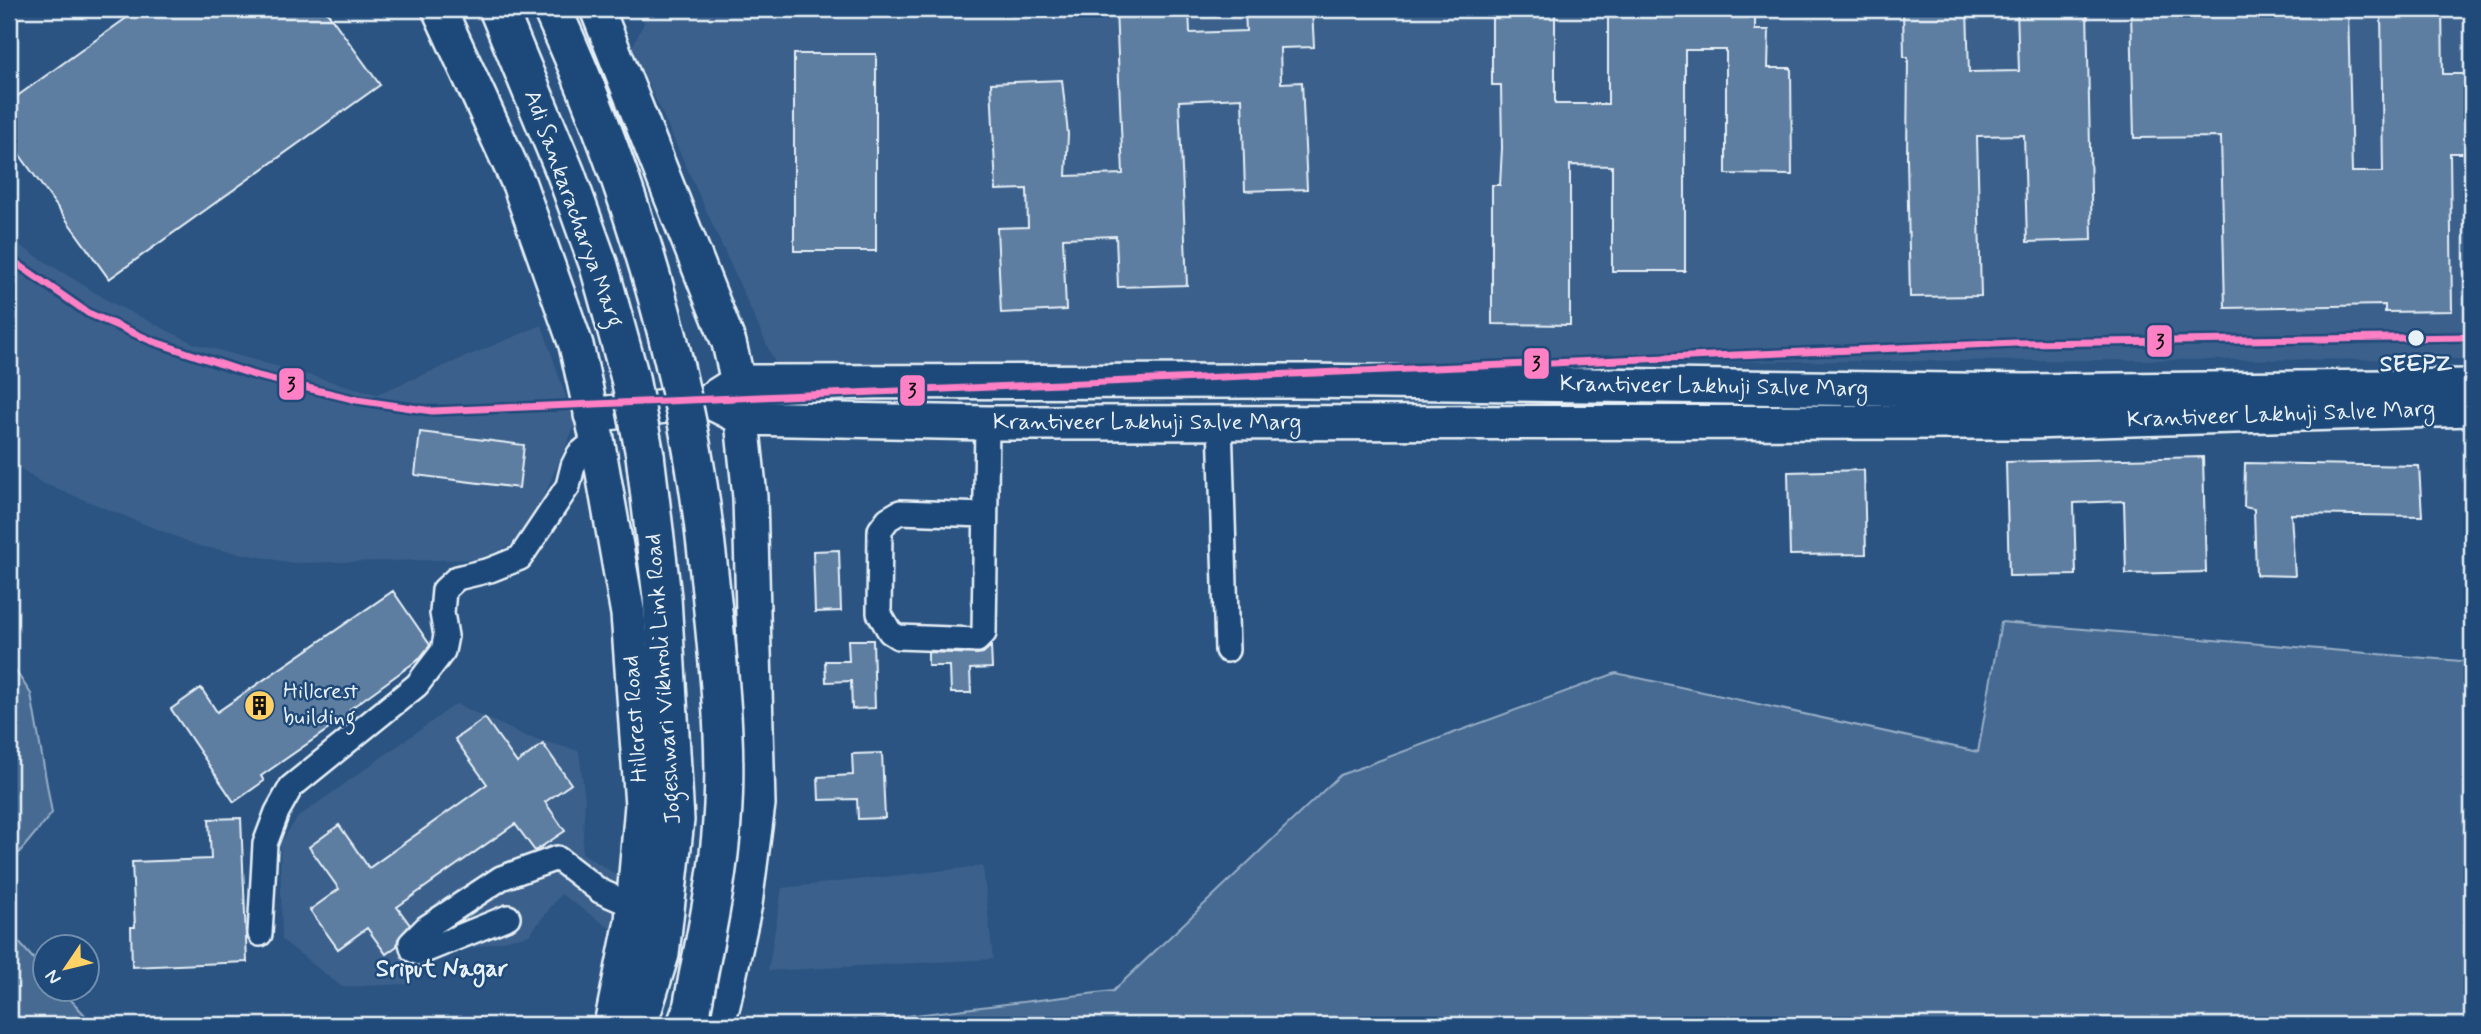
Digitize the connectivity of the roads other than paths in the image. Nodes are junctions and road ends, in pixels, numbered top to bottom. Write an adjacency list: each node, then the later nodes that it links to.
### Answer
1 (439, 9): 13 (main road, Hillcrest Road)
2 (499, 9): 14 (main road, Adi Sankaracharya Marg, bridge)
3 (552, 9): 22 (main road, bridge)
4 (597, 9): 5 (main road)
5 (738, 382): 7 (main road); 8 (main road, Krantiveer Lakhuji Salve Marg); 10 (main road)
6 (2472, 386): 8 (main road, Krantiveer Lakhuji Salve Marg)
7 (708, 401): 10 (main road, Krantiveer Lakhuji Salve Marg); 13 (main road)
8 (2028, 407): 9 (main road, Krantiveer Lakhuji Salve Marg); 11 (main road, Krantiveer Lakhuji Salve Marg)
9 (2472, 409)
10 (742, 418): 12 (main road, Krantiveer Lakhuji Salve Marg); 23 (main road)
11 (1220, 422): 12 (main road, Krantiveer Lakhuji Salve Marg); 16 (street)
12 (987, 423): 15 (street)
13 (594, 427): 17 (main road, Hillcrest Road); 19 (street)
14 (645, 455): 17 (main road, Jogeshwari Vikhroli Link Road)
15 (985, 515): 15 (street)
16 (1227, 650)
17 (648, 912): 18 (street); 20 (main road, Hillcrest Road); 21 (main road, Jogeshwari Vikhroli Link Road)
18 (508, 917)
19 (260, 934)
20 (611, 1025)
21 (638, 1025)
22 (686, 1025)
23 (716, 1025)

